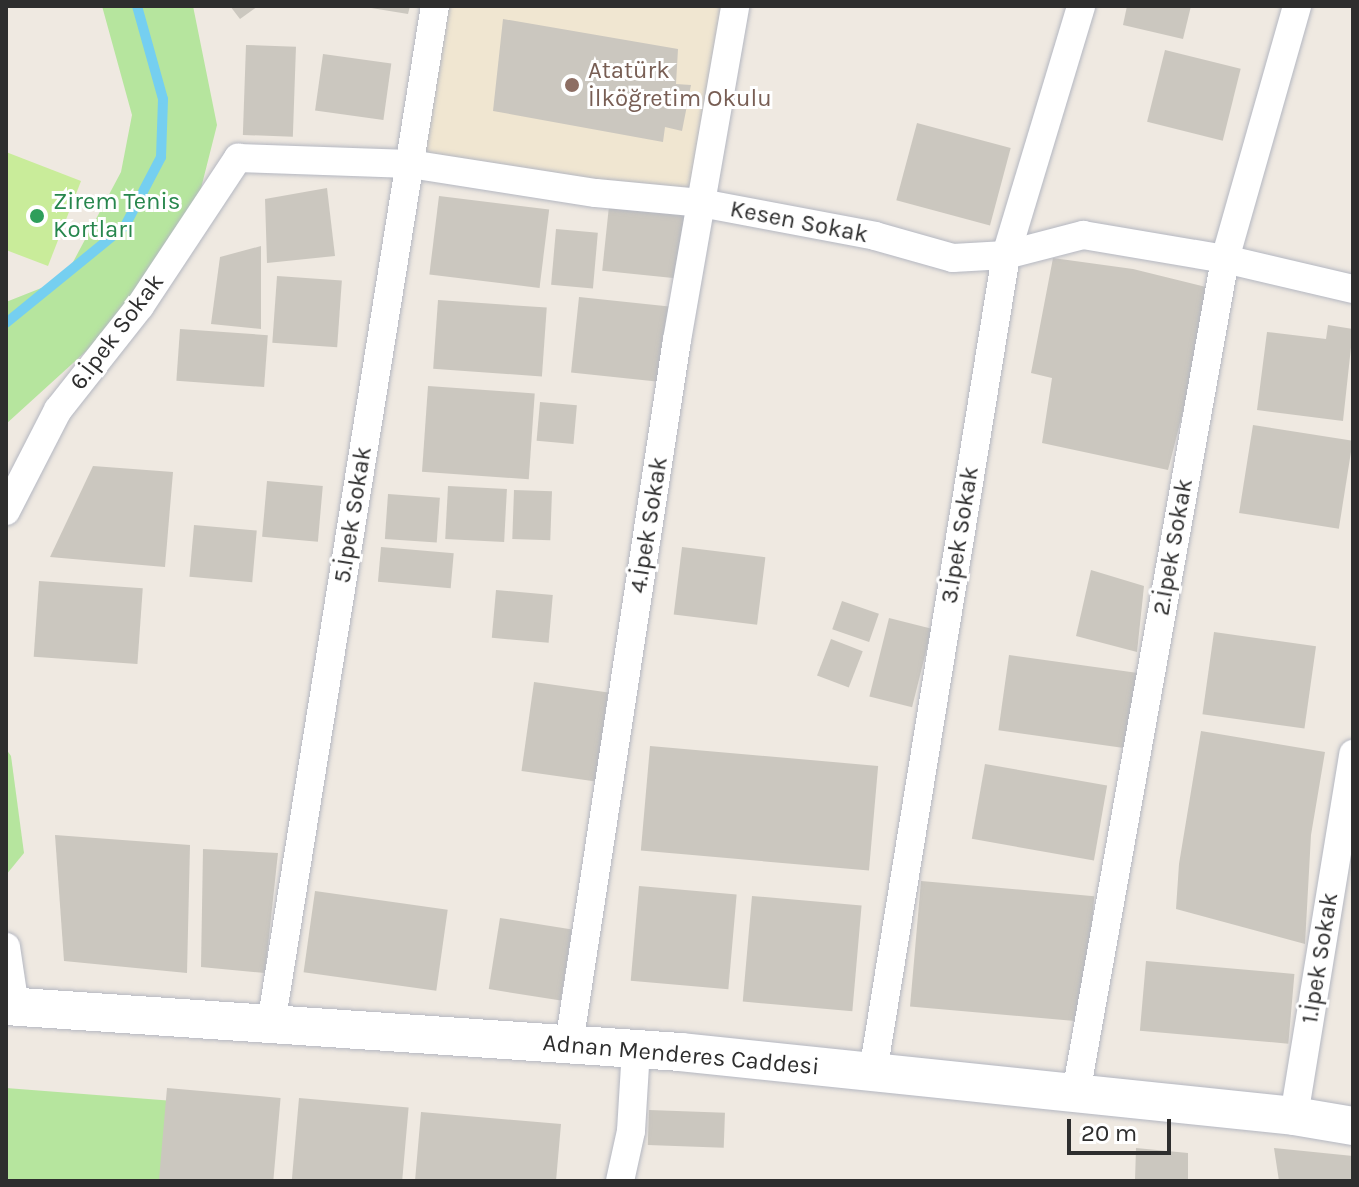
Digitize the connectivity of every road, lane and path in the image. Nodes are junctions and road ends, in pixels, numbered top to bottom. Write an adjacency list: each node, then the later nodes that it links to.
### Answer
1 (435, 6): 6 (street, 5.İpek Sokak)
2 (735, 6): 7 (street, 4.İpek Sokak)
3 (1081, 6): 8 (street, 3.İpek Sokak)
4 (1297, 6): 9 (street, 2.İpek Sokak)
5 (238, 158): 6 (street, Kesen Sokak); 11 (street, 6.İpek Sokak)
6 (410, 164): 7 (street, Kesen Sokak); 15 (street, 5.İpek Sokak)
7 (701, 203): 8 (street, Kesen Sokak); 16 (street, 4.İpek Sokak)
8 (1006, 255): 9 (street, Kesen Sokak); 18 (street, 3.İpek Sokak)
9 (1225, 259): 10 (street, Kesen Sokak); 19 (street, 2.İpek Sokak)
10 (1353, 289)
11 (6, 511)
12 (1353, 754): 20 (street, 1.İpek Sokak)
13 (6, 947): 14 (street)
14 (11, 1006): 15 (main road, Adnan Menderes Caddesi)
15 (271, 1024): 16 (main road, Adnan Menderes Caddesi)
16 (569, 1044): 17 (main road, Adnan Menderes Caddesi)
17 (636, 1049): 18 (main road, Adnan Menderes Caddesi); 22 (street)
18 (873, 1072): 19 (main road, Adnan Menderes Caddesi)
19 (1076, 1093): 20 (main road, Adnan Menderes Caddesi)
20 (1294, 1116): 21 (main road, Adnan Menderes Caddesi)
21 (1353, 1126)
22 (620, 1181)

